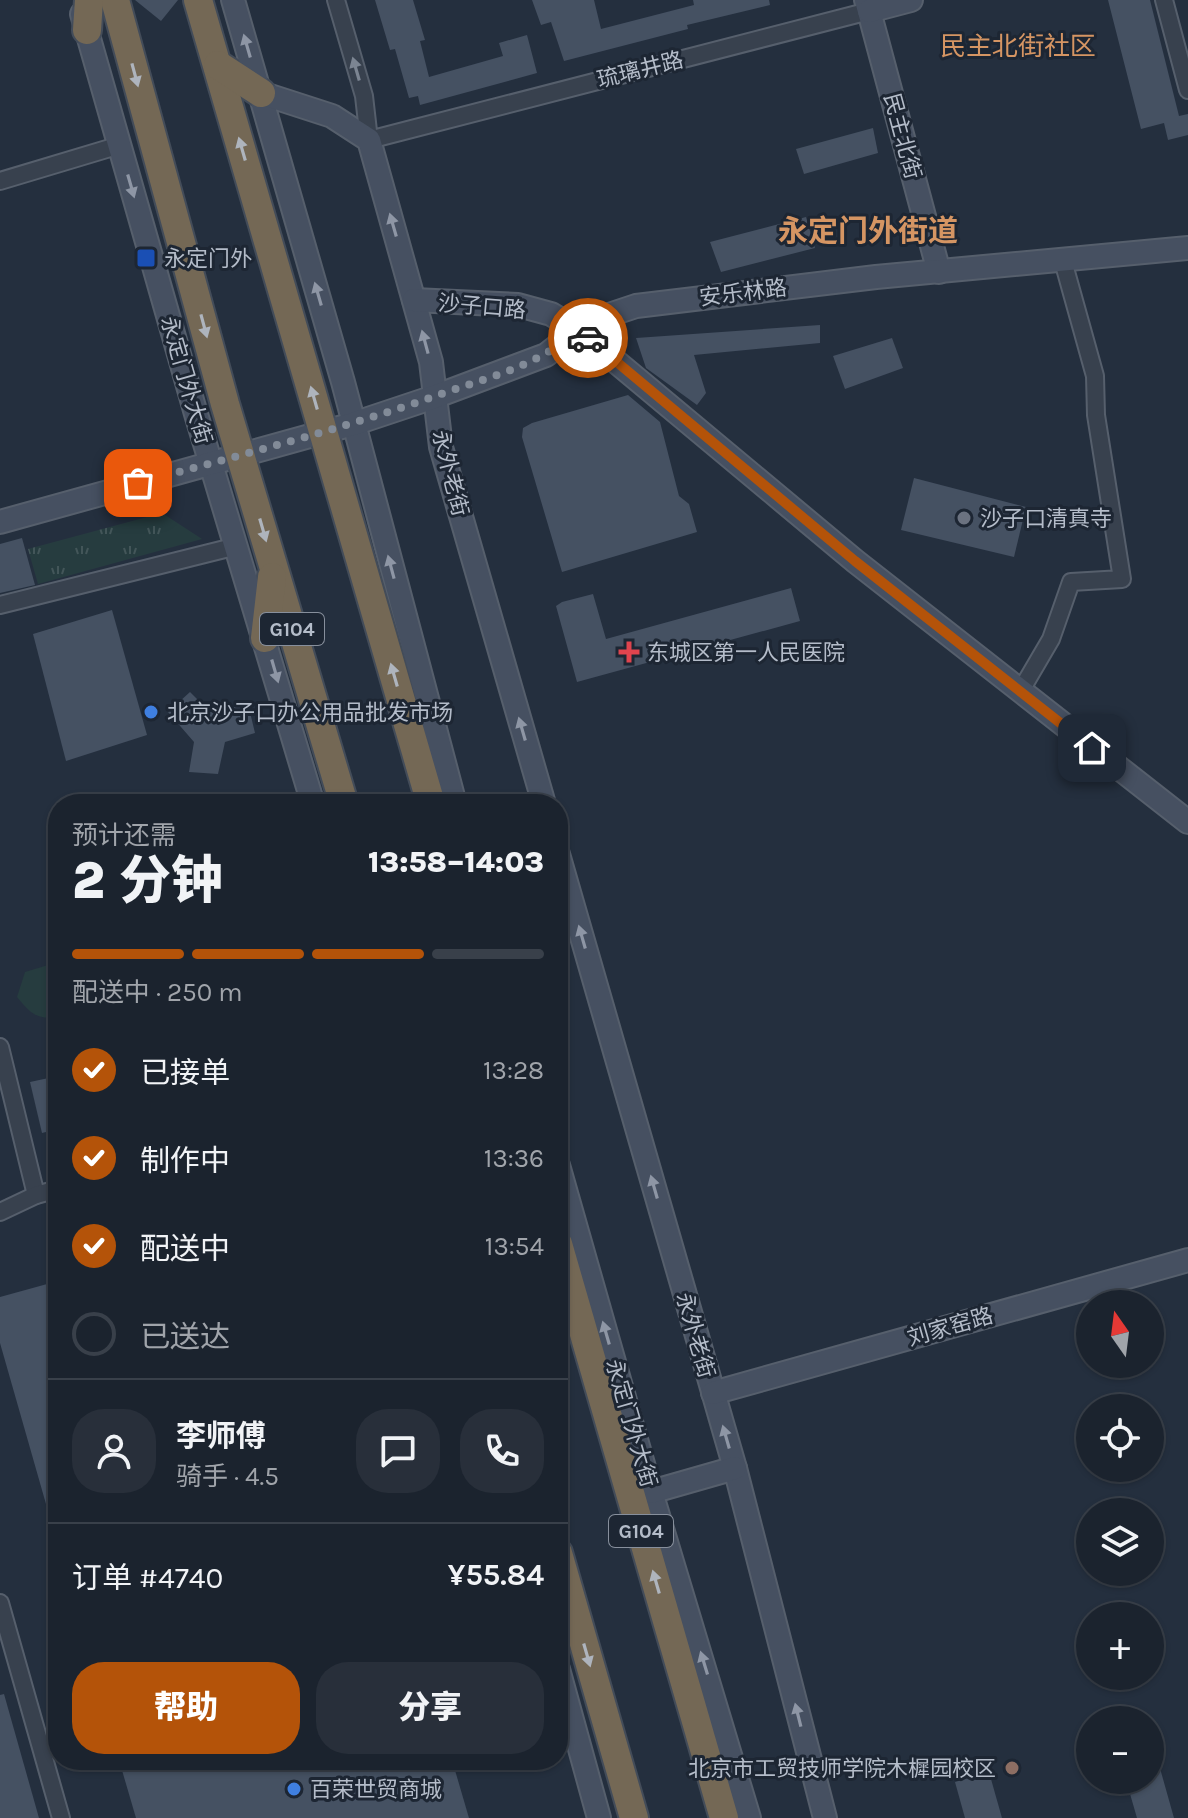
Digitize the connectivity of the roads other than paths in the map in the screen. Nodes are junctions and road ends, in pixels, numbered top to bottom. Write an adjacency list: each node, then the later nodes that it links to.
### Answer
1 (78, 0): 10 (street, 永定门外大街)
2 (89, 0): 10 (highway)
3 (115, 0): 25 (highway, 永定门外大街 / G104, one-way to 25)
4 (198, 0): 11 (highway)
5 (233, 0): 13 (street, one-way to 5)
6 (336, 0): 14 (street, 永外老街, one-way to 6)
7 (911, 0): 9 (street, 琉璃井路)
8 (1164, 0): 12 (street)
9 (868, 5): 14 (street, 琉璃井路); 19 (street, 民主北街)
10 (87, 30): 15 (street, 永定门外大街)
11 (218, 65): 13 (highway); 24 (highway, one-way to 11)
12 (1188, 90)
13 (261, 93): 14 (street); 23 (street, one-way to 13)
14 (369, 140): 20 (street, 永外老街, one-way to 14)
15 (120, 145): 16 (street); 26 (street, 永定门外大街, one-way to 26)
16 (0, 181)
17 (1188, 248): 18 (street, 安乐林路)
18 (1063, 261): 19 (street, 安乐林路); 32 (street)
19 (939, 272): 21 (street, 安乐林路)
20 (414, 300): 21 (street, 沙子口路); 22 (street, 永外老街, one-way to 20)
21 (578, 330): 22 (street, 安乐林路); 32 (street, 沙子口路)
22 (434, 397): 23 (street, 安乐林路); 37 (street, 永外老街, one-way to 22)
23 (353, 424): 24 (street, 安乐林路); 36 (street, one-way to 23)
24 (324, 432): 25 (street, 安乐林路); 35 (highway, one-way to 24)
25 (240, 455): 26 (street, 安乐林路); 29 (highway, 永定门外大街 / G104, one-way to 29)
26 (211, 463): 27 (street, 安乐林路); 28 (street, 永定门外大街)
27 (0, 522)
28 (237, 546): 30 (street); 31 (street, 永定门外大街)
29 (273, 564): 31 (highway); 34 (highway, 永定门外大街 / G104)
30 (0, 605)
31 (265, 638): 33 (street, 永定门外大街, one-way to 33)
32 (1020, 692): 38 (street, 沙子口路)
33 (310, 794)
34 (341, 794)
35 (428, 794)
36 (452, 794)
37 (541, 794)
38 (1188, 822)
39 (568, 889): 47 (street, 永外老街, one-way to 39)
40 (0, 1047): 42 (street)
41 (48, 1192): 42 (street)
42 (36, 1195): 44 (street)
43 (568, 1200): 49 (street, 永定门外大街, one-way to 43)
44 (0, 1212)
45 (1188, 1260): 47 (street, 刘家窑路)
46 (568, 1279): 58 (highway, 永定门外大街 / G104, one-way to 46)
47 (713, 1393): 48 (street, 永外老街, one-way to 47)
48 (735, 1468): 49 (street); 60 (street, 永外老街, one-way to 48)
49 (651, 1492): 59 (street, 永定门外大街, one-way to 49)
50 (568, 1588): 53 (highway, one-way to 53)
51 (0, 1603): 54 (street)
52 (568, 1705): 55 (street)
53 (616, 1757): 56 (highway); 57 (highway)
54 (61, 1818)
55 (599, 1818)
56 (614, 1818)
57 (634, 1818)
58 (724, 1818)
59 (749, 1818)
60 (825, 1818)

